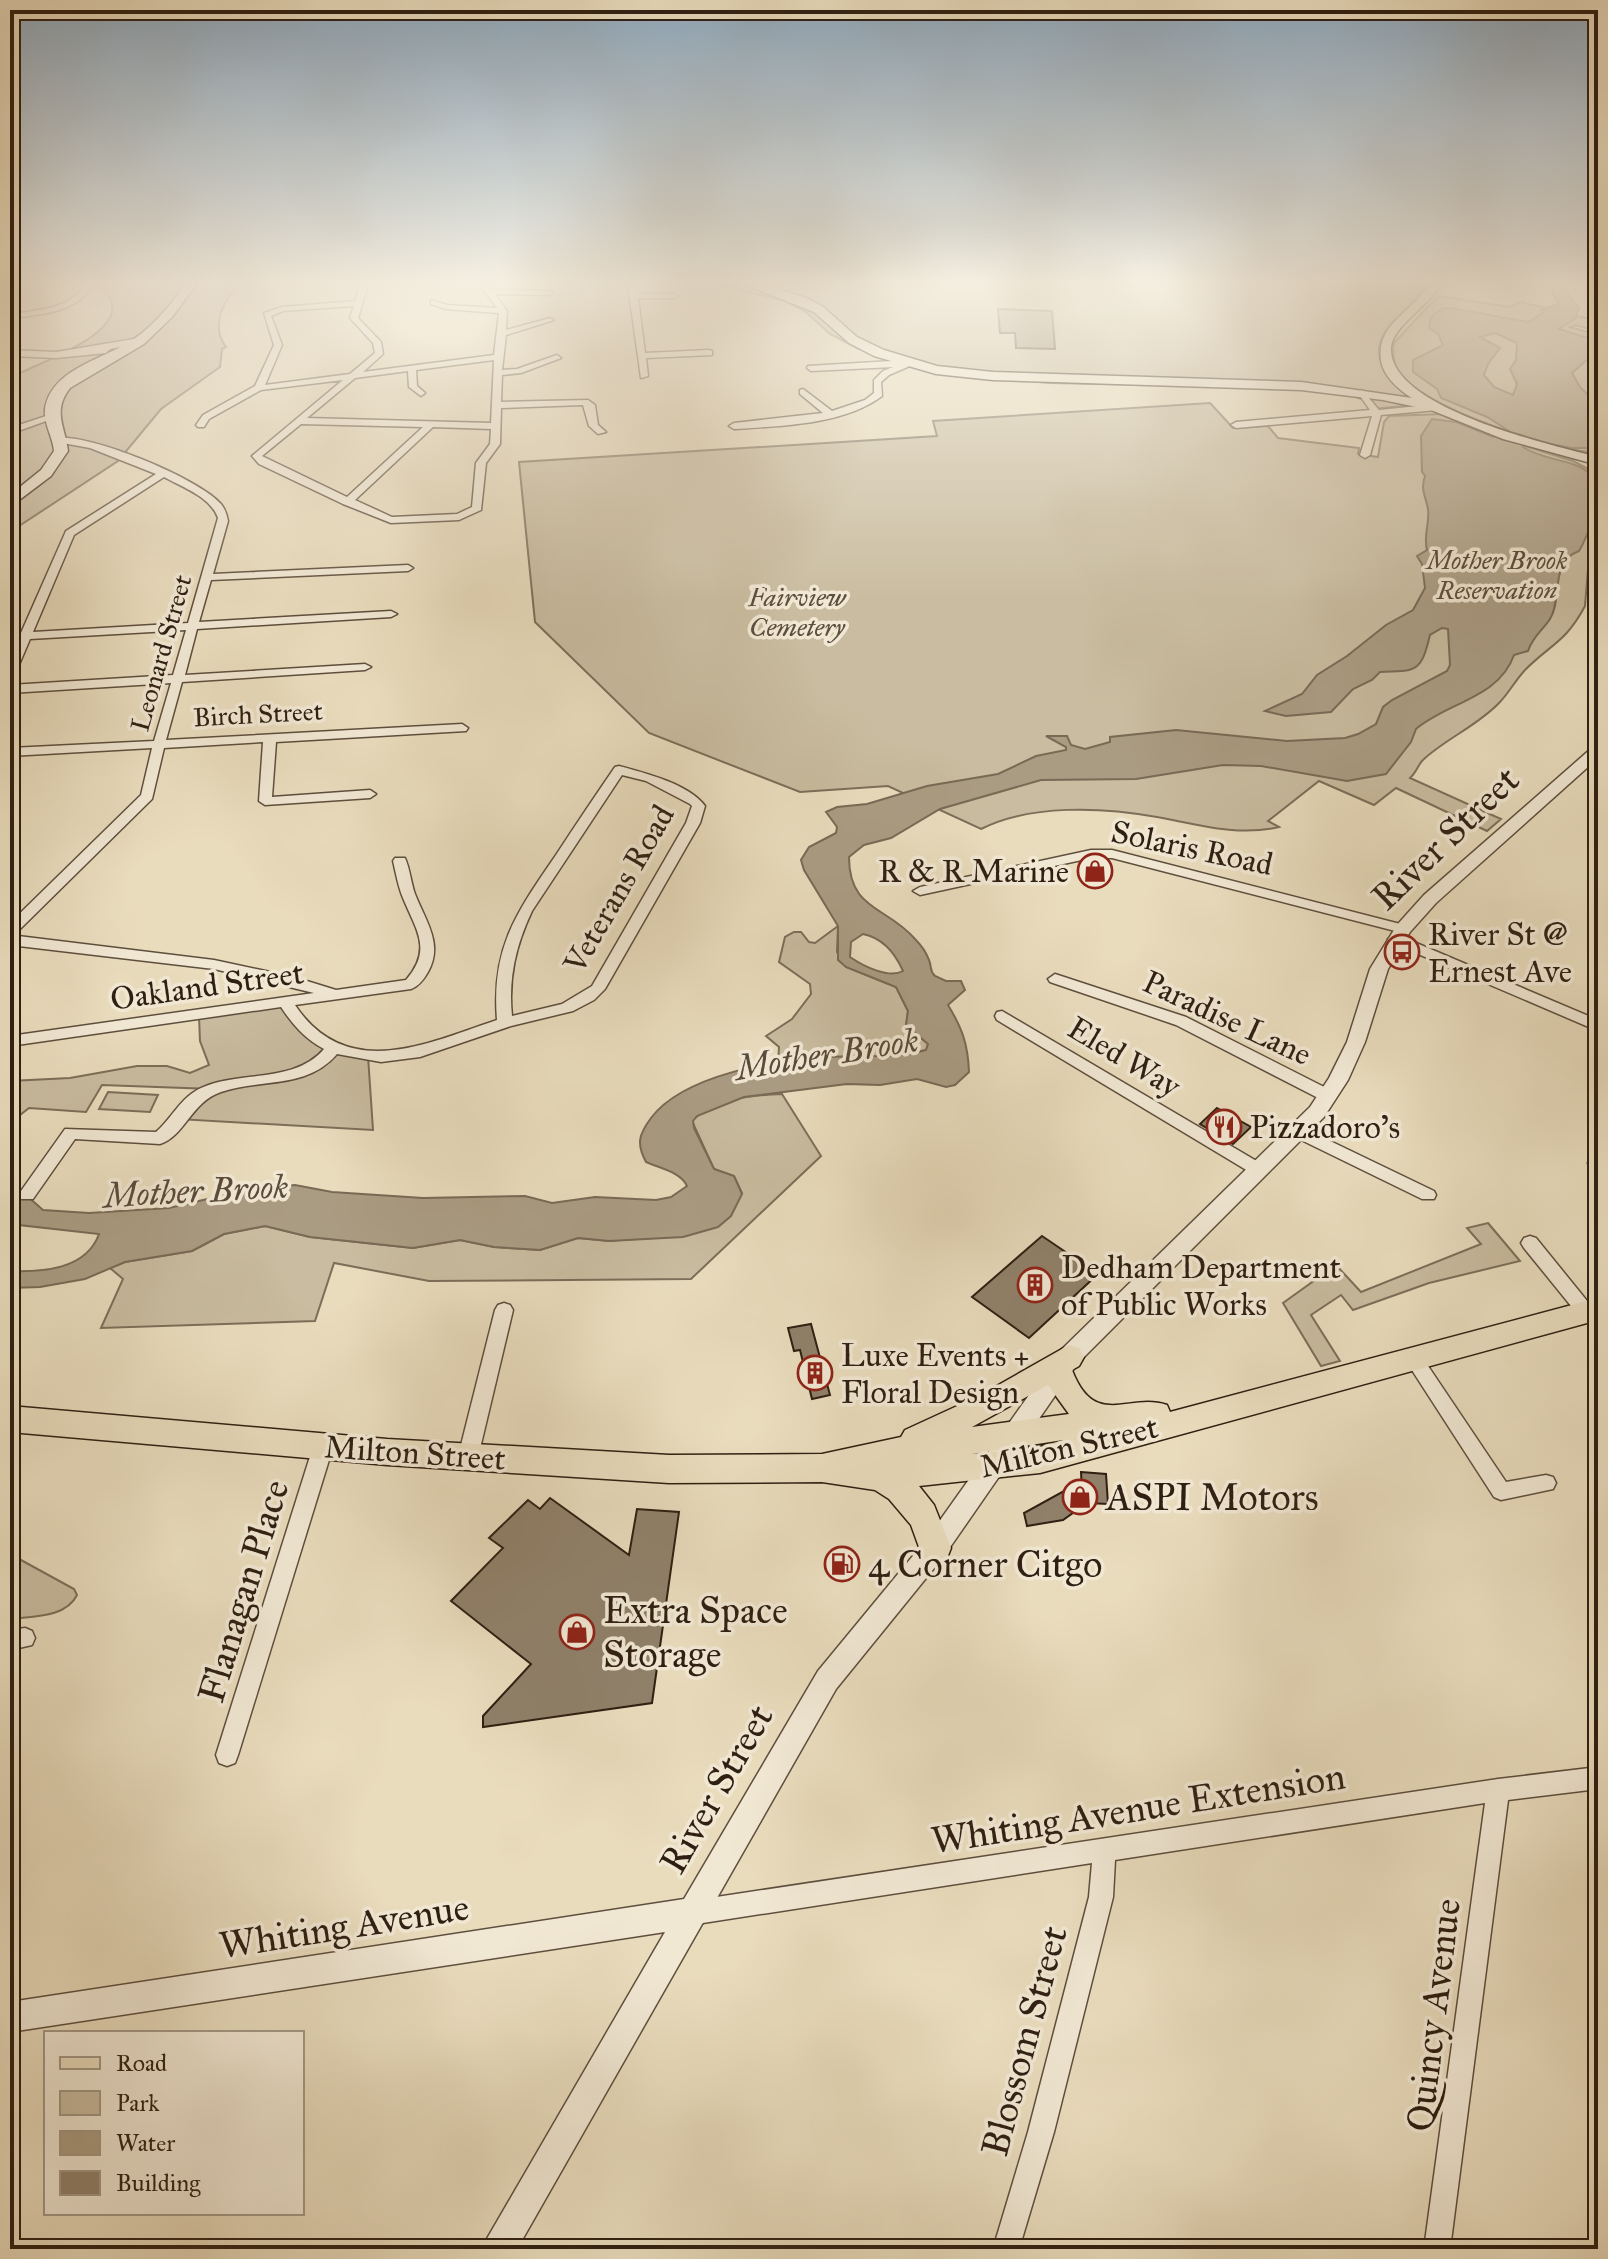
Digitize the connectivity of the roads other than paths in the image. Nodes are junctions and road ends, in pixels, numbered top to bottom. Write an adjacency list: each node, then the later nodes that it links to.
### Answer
1 (61, 390): 18 (main road)
2 (255, 390): 20 (street)
3 (338, 390): 19 (street)
4 (418, 390): 10 (street)
5 (499, 390): 14 (street)
6 (878, 390): 16 (street)
7 (1336, 390): 11 (main road)
8 (1409, 390): 13 (main road)
9 (803, 392): 16 (street)
10 (421, 393)
11 (1362, 393): 12 (main road); 17 (street)
12 (1383, 396): 13 (main road); 15 (main road)
13 (1417, 397): 15 (main road)
14 (499, 405): 23 (street); 26 (street)
15 (1438, 407): 17 (street); 29 (main road)
16 (829, 413): 24 (street)
17 (1377, 413): 22 (street); 28 (street)
18 (52, 417): 25 (street); 27 (main road)
19 (300, 421): 21 (street); 31 (street)
20 (201, 425)
21 (430, 425): 23 (street); 31 (street)
22 (1236, 425)
23 (496, 426): 31 (street)
24 (734, 426)
25 (10, 431)
26 (601, 432)
27 (60, 440): 30 (street, Leonard Street); 32 (main road)
28 (1365, 455)
29 (1598, 461)
30 (162, 474): 34 (street, Leonard Street); 37 (street)
31 (347, 502)
32 (10, 503)
33 (408, 568): 34 (street)
34 (208, 577): 36 (street, Leonard Street)
35 (391, 614): 36 (street)
36 (193, 627): 37 (street); 41 (street, Leonard Street)
37 (26, 636): 38 (street); 40 (street)
38 (10, 637)
39 (365, 667): 41 (street)
40 (10, 672)
41 (178, 679): 42 (street); 45 (street, Leonard Street)
42 (10, 689)
43 (462, 728): 44 (street, Birch Street)
44 (270, 737): 45 (street, Birch Street); 48 (street)
45 (159, 743): 47 (street, Birch Street); 51 (street, Leonard Street)
46 (1598, 750): 52 (street, River Street)
47 (10, 752)
48 (370, 794)
49 (400, 861): 55 (street, Oakland Street)
50 (920, 891): 52 (street, Solaris Road)
51 (10, 931)
52 (1399, 934): 58 (street, Solaris Road); 62 (street, River Street)
53 (10, 940): 55 (street)
54 (1055, 979): 62 (street, Paradise Lane)
55 (339, 995): 56 (street, Oakland Street)
56 (286, 1004): 60 (street, Oakland Street); 61 (street, Veterans Road)
57 (1002, 1016): 64 (street, Eled Way)
58 (1595, 1020)
59 (505, 1023): 59 (street, Veterans Road); 61 (street, Veterans Road)
60 (10, 1041)
61 (334, 1048): 65 (street)
62 (1328, 1096): 63 (street, River Street)
63 (1299, 1132): 64 (street, River Street); 66 (street)
64 (1259, 1170): 71 (street, River Street)
65 (27, 1195)
66 (1428, 1195)
67 (1530, 1243): 69 (street)
68 (504, 1310): 77 (street)
69 (1592, 1311): 70 (main road, Milton Street)
70 (1414, 1359): 72 (main road, Milton Street); 80 (street)
71 (1063, 1364): 74 (main road); 75 (street, River Street); 78 (main road)
72 (1267, 1397): 74 (main road, Milton Street); 79 (main road, Milton Street)
73 (10, 1419): 76 (main road, Milton Street)
74 (1107, 1421): 75 (main road, Milton Street)
75 (1012, 1436): 78 (main road, Milton Street); 79 (street, River Street)
76 (323, 1447): 77 (main road, Milton Street); 82 (street, Flanagan Place)
77 (468, 1457): 78 (main road, Milton Street)
78 (876, 1466): 79 (main road, Milton Street); 81 (main road)
79 (991, 1467): 81 (street, River Street)
80 (1546, 1483)
81 (935, 1548): 86 (street, River Street)
82 (227, 1755)
83 (1598, 1778): 84 (street, Whiting Avenue Extension)
84 (1498, 1790): 85 (street, Whiting Avenue Extension); 90 (street, Quincy Avenue)
85 (1104, 1850): 86 (street, Whiting Avenue Extension); 89 (street, Blossom Street)
86 (690, 1913): 87 (street, Whiting Avenue); 88 (street, River Street)
87 (10, 2017)
88 (498, 2249)
89 (1006, 2249)
90 (1437, 2249)

